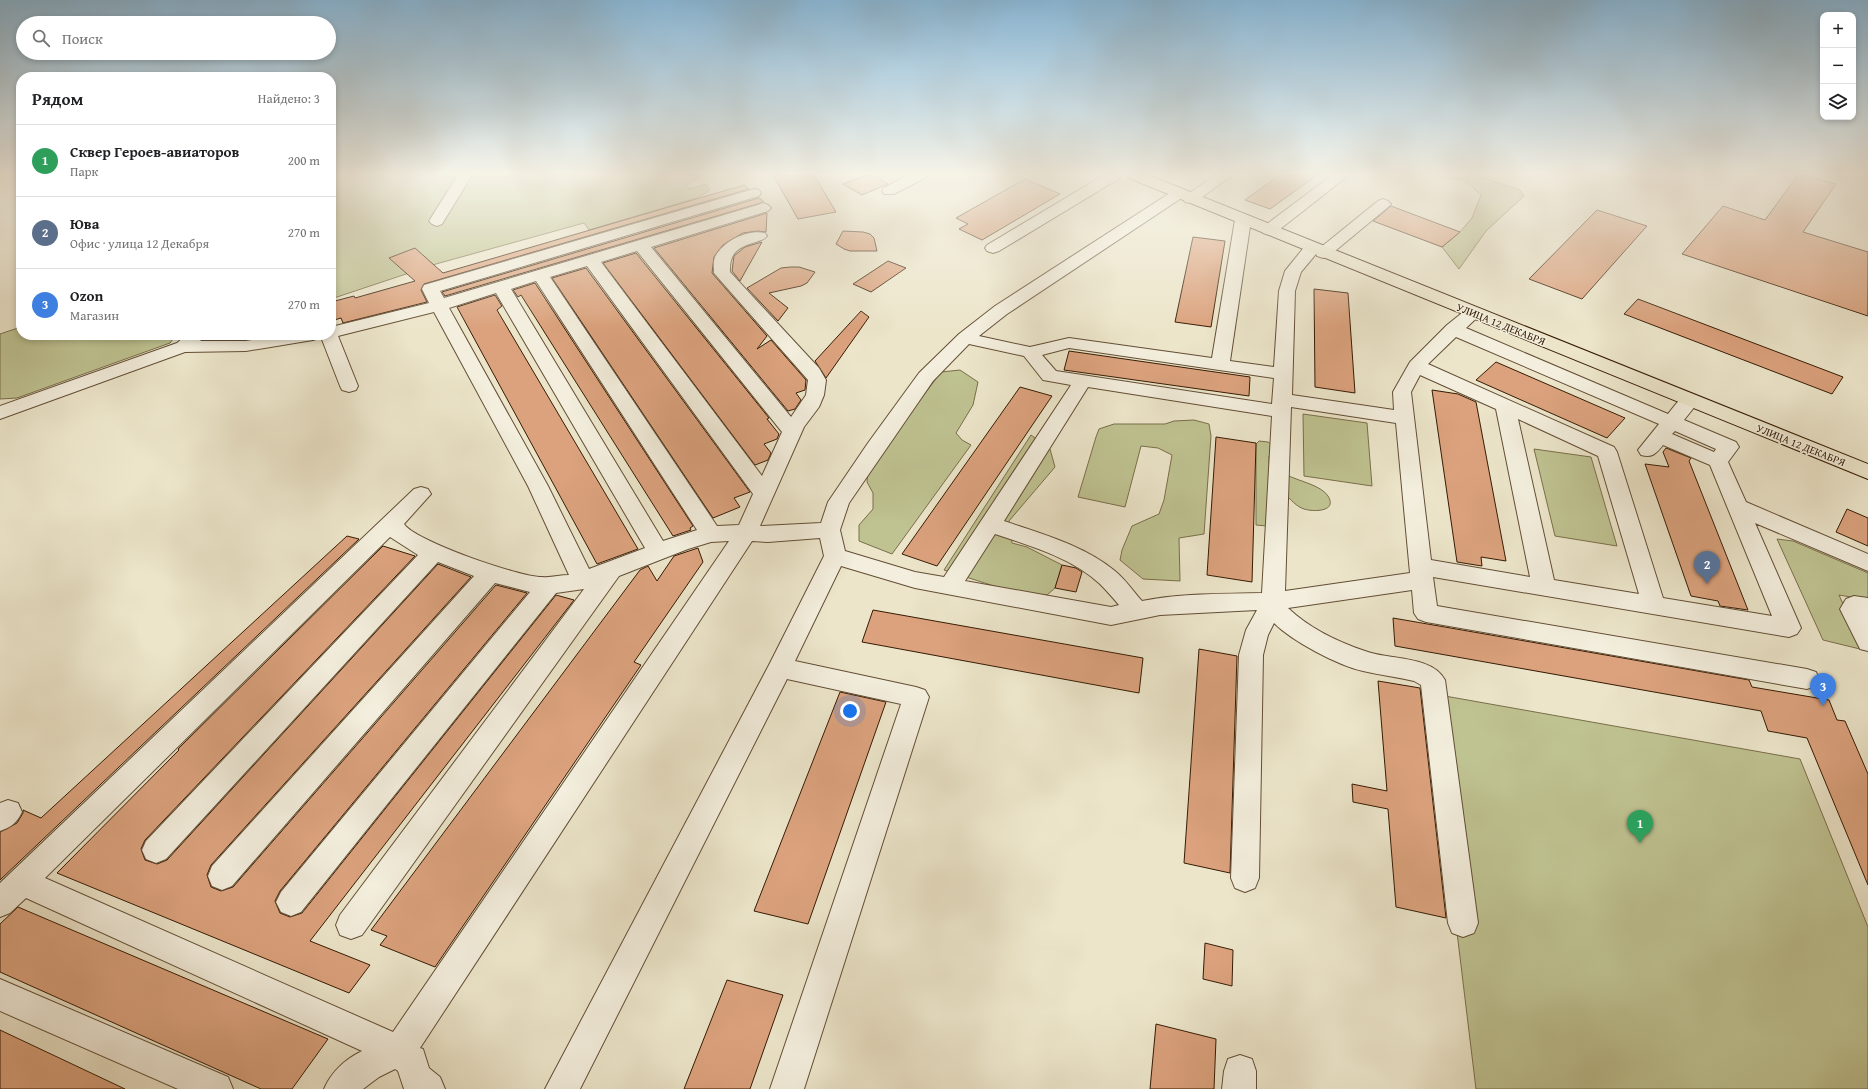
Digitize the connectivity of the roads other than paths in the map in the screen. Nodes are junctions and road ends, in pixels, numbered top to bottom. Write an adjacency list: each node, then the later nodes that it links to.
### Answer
1 (643, 226): 17 (street)
2 (704, 226): 11 (street)
3 (1030, 226): 12 (street)
4 (1136, 226): 21 (street)
5 (1242, 226): 27 (street)
6 (1258, 226): 9 (main road, УЛИЦА 12 ДЕКАБРЯ)
7 (1274, 226): 9 (street)
8 (1352, 226): 13 (street)
9 (1268, 230): 13 (main road, УЛИЦА 12 ДЕКАБРЯ)
10 (759, 236): 37 (street)
11 (641, 245): 14 (street); 37 (street)
12 (993, 248)
13 (1318, 250): 18 (main road, УЛИЦА 12 ДЕКАБРЯ); 29 (street)
14 (591, 260): 15 (street); 41 (street)
15 (540, 275): 16 (street); 47 (street)
16 (502, 287): 17 (street); 49 (street)
17 (440, 305): 20 (street); 55 (street)
18 (1473, 313): 19 (street); 32 (main road, УЛИЦА 12 ДЕКАБРЯ)
19 (1453, 329): 28 (street); 38 (street)
20 (336, 331)
21 (965, 338): 26 (street); 45 (street)
22 (191, 340): 25 (street)
23 (283, 340): 25 (street)
24 (331, 340): 31 (street)
25 (183, 347): 35 (street)
26 (1030, 352): 27 (street); 30 (street)
27 (1220, 365): 29 (street)
28 (1416, 366): 34 (street); 36 (street)
29 (1284, 374): 33 (street)
30 (1083, 381): 33 (street); 44 (street)
31 (349, 386)
32 (1690, 400): 38 (street); 39 (main road, УЛИЦА 12 ДЕКАБРЯ)
33 (1282, 405): 36 (street); 59 (street)
34 (1505, 406): 58 (street); 60 (street)
35 (4, 410)
36 (1405, 418): 54 (street)
37 (792, 432): 41 (street)
38 (1659, 436): 42 (street)
39 (1868, 472)
40 (421, 494): 43 (street)
41 (764, 494): 46 (street)
42 (1738, 507): 51 (street); 60 (street)
43 (392, 523): 48 (street); 69 (street)
44 (990, 524): 57 (street); 62 (street)
45 (829, 530): 46 (street); 50 (street)
46 (746, 533): 47 (street); 75 (street)
47 (711, 534): 49 (street)
48 (434, 552): 53 (street); 66 (street)
49 (658, 552): 52 (street)
50 (835, 556): 57 (street); 64 (street)
51 (1868, 563)
52 (610, 571): 55 (street); 73 (street)
53 (490, 573): 56 (street); 67 (street)
54 (1422, 574): 58 (street); 59 (street); 65 (street)
55 (583, 580): 56 (street)
56 (550, 585): 71 (street)
57 (950, 586): 62 (street)
58 (1544, 587): 60 (street)
59 (1273, 604): 62 (street); 68 (street); 72 (street)
60 (1654, 606)
61 (1868, 607): 63 (street)
62 (1137, 611)
63 (1868, 642)
64 (780, 668): 79 (street); 80 (street)
65 (1807, 679)
66 (156, 850)
67 (222, 876)
68 (1245, 878)
69 (22, 882): 70 (street); 75 (street)
70 (0, 902)
71 (291, 902)
72 (1463, 923)
73 (351, 925)
74 (0, 995): 76 (street)
75 (399, 1051): 77 (street); 78 (street)
76 (216, 1089)
77 (341, 1089)
78 (428, 1089)
79 (562, 1089)
80 (787, 1089)

